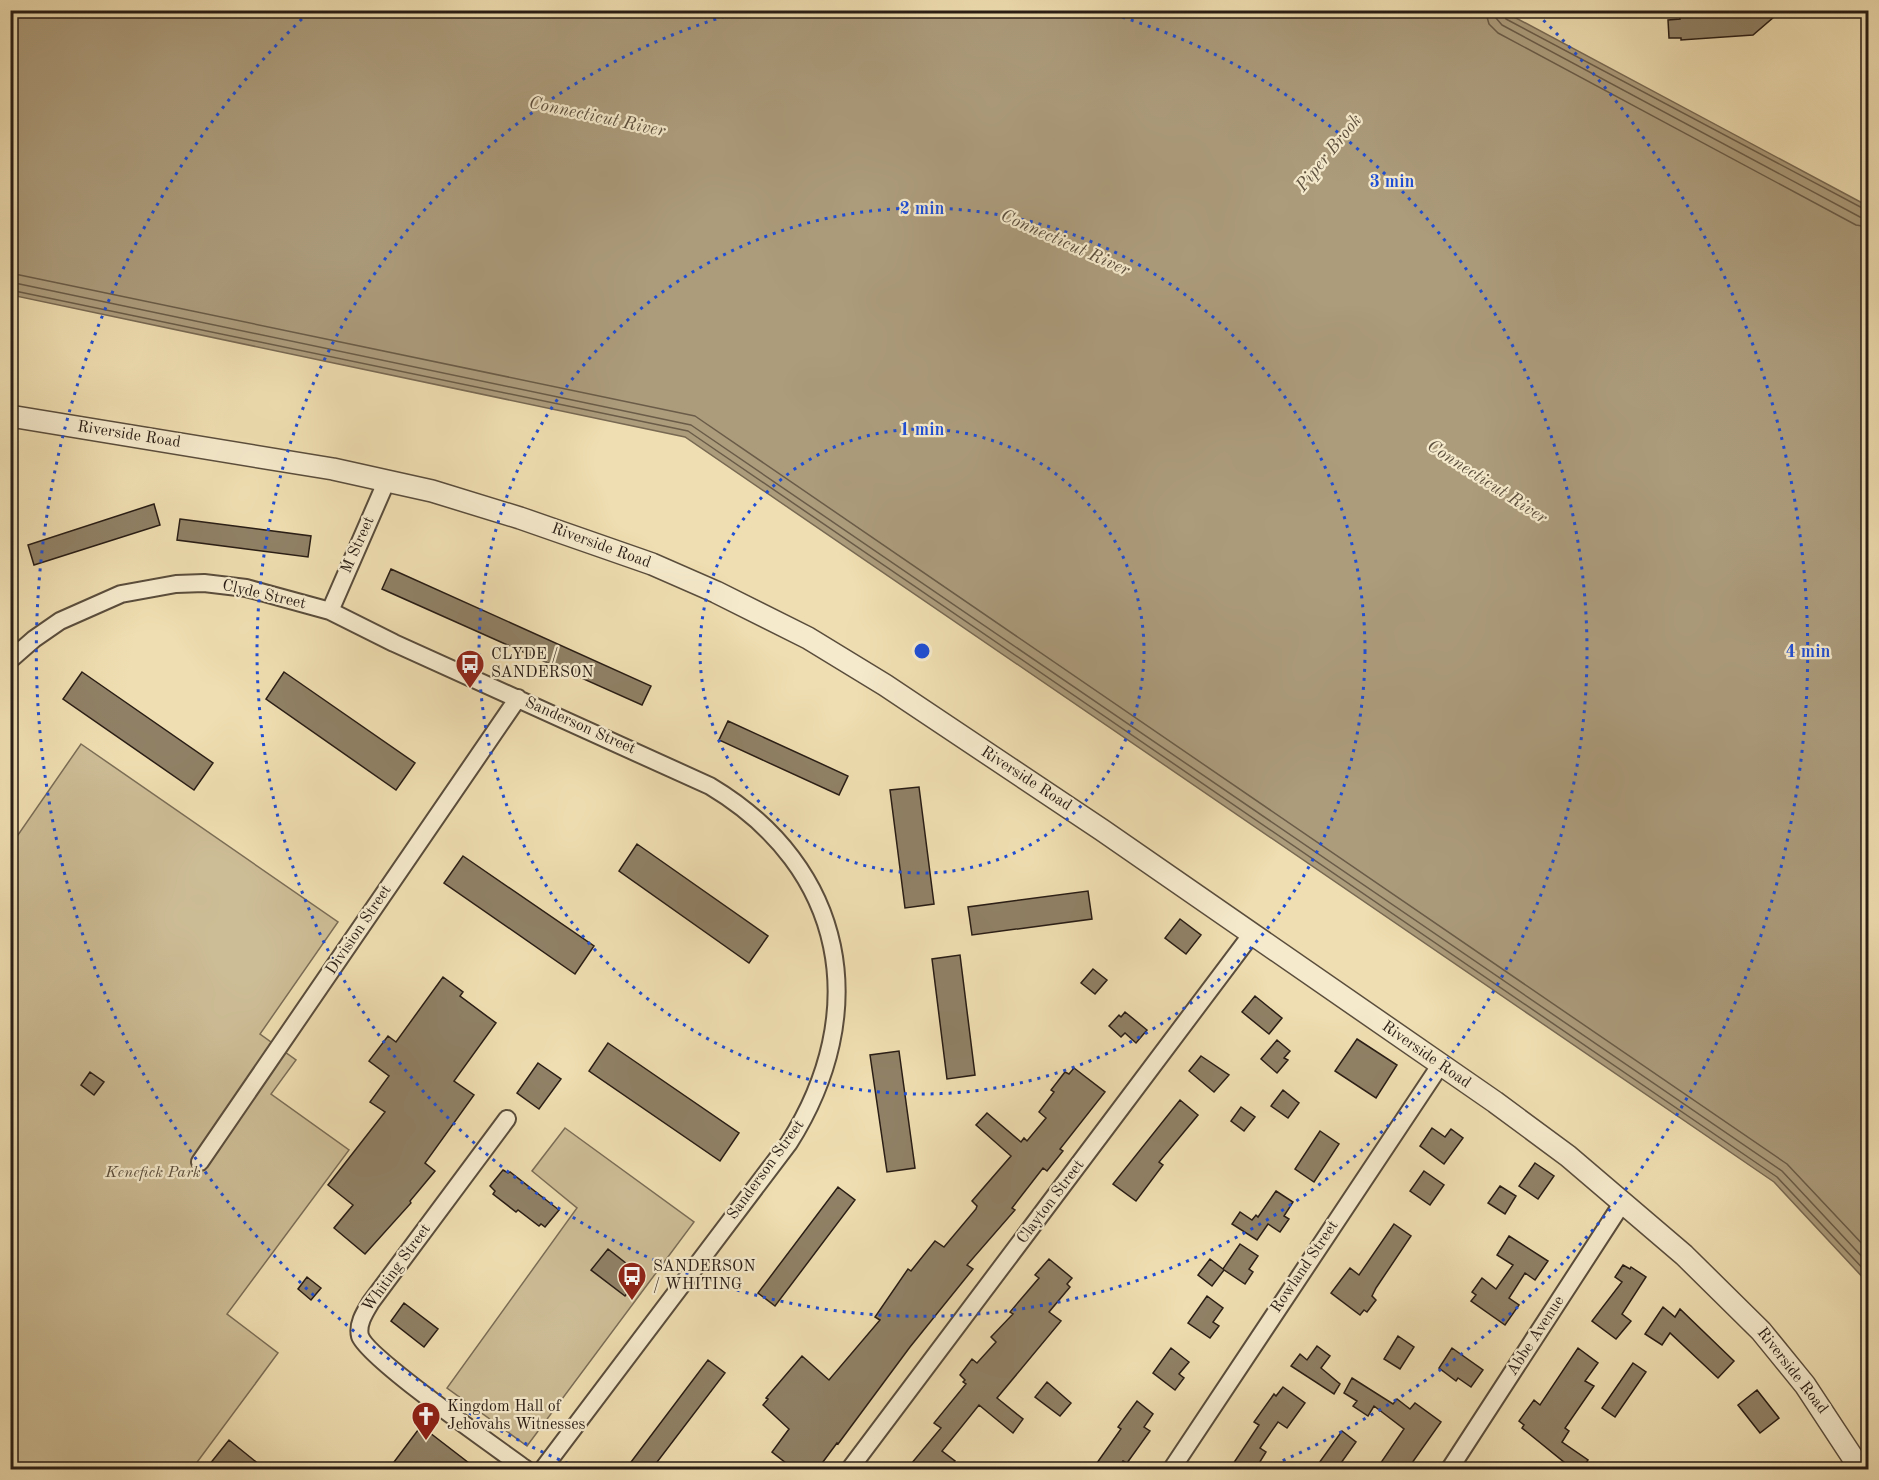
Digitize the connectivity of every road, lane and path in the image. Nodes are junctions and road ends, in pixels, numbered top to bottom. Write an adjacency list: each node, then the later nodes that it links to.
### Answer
1 (10, 416): 2 (street, Riverside Road)
2 (387, 480): 3 (street, M Street); 6 (street, Riverside Road)
3 (330, 610): 4 (street, Clyde Street); 5 (street, Clyde Street)
4 (10, 660)
5 (518, 698): 9 (street, Division Street); 12 (street, Sanderson Street)
6 (1251, 935): 7 (street, Riverside Road); 13 (street, Clayton Street)
7 (1441, 1065): 10 (street, Riverside Road); 14 (street, Rowland Street)
8 (507, 1119): 11 (street, Whiting Street)
9 (200, 1162)
10 (1623, 1202): 15 (street, Abbe Avenue); 16 (street, Riverside Road)
11 (526, 1470)
12 (543, 1470)
13 (849, 1470)
14 (1171, 1470)
15 (1449, 1470)
16 (1861, 1470)

